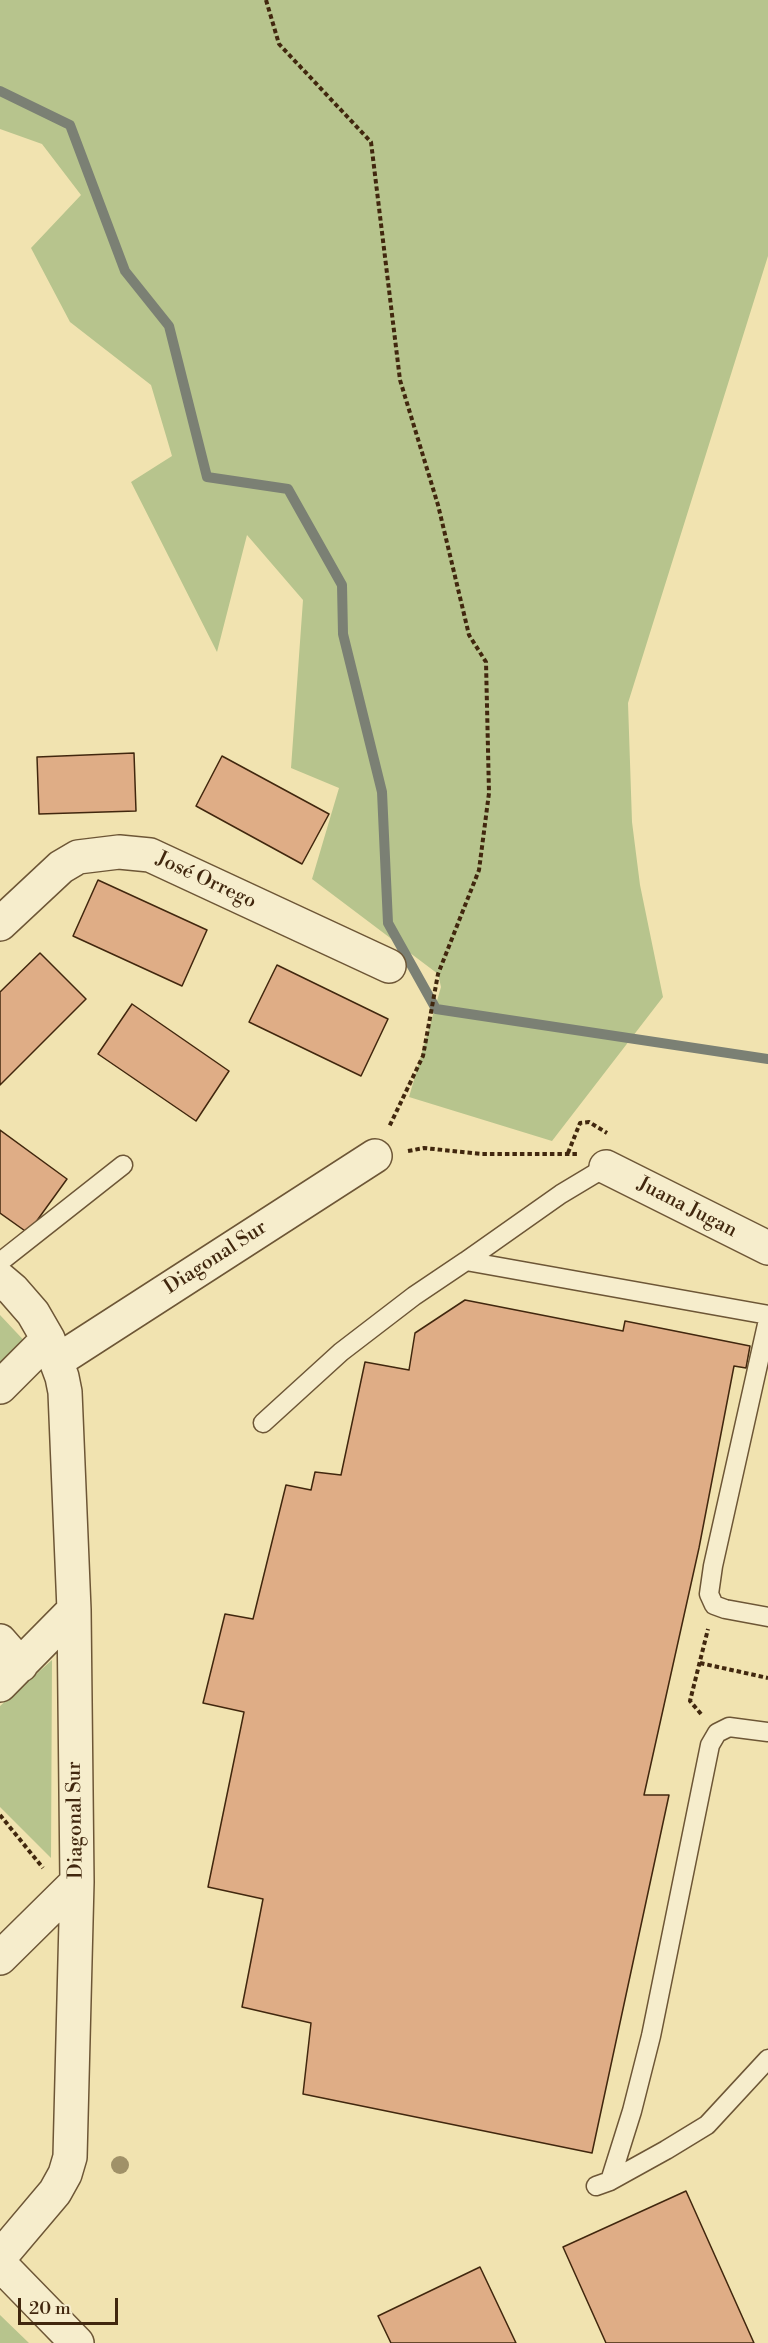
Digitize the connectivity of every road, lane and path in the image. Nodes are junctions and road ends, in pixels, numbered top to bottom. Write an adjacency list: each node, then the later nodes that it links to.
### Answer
1 (266, 0): 4 (path)
2 (3, 915): 3 (street, José Orrego)
3 (389, 966)
4 (375, 1156): 6 (path); 13 (street, Diagonal Sur)
5 (123, 1165): 9 (lane)
6 (606, 1167): 7 (street, Juana Jugan); 8 (lane)
7 (768, 1248)
8 (466, 1261): 11 (lane); 15 (lane)
9 (0, 1262)
10 (0, 1279): 13 (street, Diagonal Sur)
11 (768, 1315)
12 (768, 1320): 16 (lane)
13 (53, 1350): 14 (street); 17 (street, Diagonal Sur)
14 (0, 1387)
15 (263, 1423)
16 (714, 1605): 18 (lane); 20 (path)
17 (74, 1610): 19 (street); 25 (street, Diagonal Sur)
18 (768, 1617)
19 (7, 1663)
20 (699, 1663): 21 (path); 23 (path)
21 (768, 1678)
22 (768, 1732): 23 (lane)
23 (717, 1733): 27 (lane)
24 (0, 1815): 25 (path)
25 (71, 1888): 26 (street); 28 (street, Diagonal Sur)
26 (0, 1958)
27 (768, 2059)
28 (0, 2257)
29 (0, 2264): 30 (street)
30 (77, 2343)

